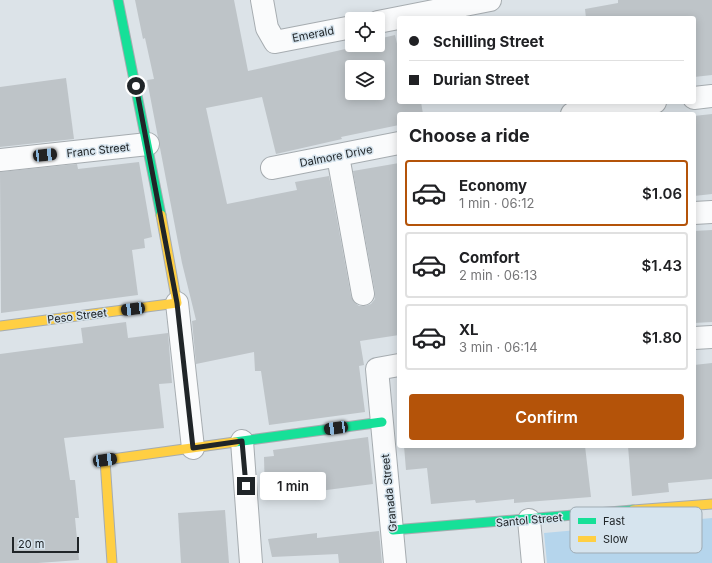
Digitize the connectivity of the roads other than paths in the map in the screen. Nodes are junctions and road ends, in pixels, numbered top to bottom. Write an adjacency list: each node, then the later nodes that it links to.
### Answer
1 (118, 0): 13 (street)
2 (262, 0): 7 (street, Emerald)
3 (490, 0): 4 (street)
4 (409, 16)
5 (397, 18): 6 (street)
6 (385, 21)
7 (345, 28)
8 (712, 96): 9 (street)
9 (696, 98)
10 (641, 104): 11 (street)
11 (586, 112)
12 (397, 143): 14 (street, Dalmore Drive)
13 (148, 144): 15 (street, Franc Street); 20 (street)
14 (338, 156): 16 (street, Dalmore Drive); 19 (street)
15 (0, 160)
16 (272, 168)
17 (712, 212): 18 (street)
18 (696, 214)
19 (363, 294)
20 (177, 303): 21 (street, Peso Street); 27 (street)
21 (0, 326)
22 (712, 337): 23 (street)
23 (696, 338)
24 (397, 365): 25 (street, Granada Street)
25 (382, 422): 26 (street); 32 (street, Granada Street)
26 (242, 441): 27 (street); 34 (street)
27 (193, 448): 33 (street)
28 (712, 504): 29 (street, Santol Street)
29 (678, 507)
30 (570, 516): 31 (street, Santol Street)
31 (530, 520): 32 (street, Santol Street); 36 (street)
32 (393, 530): 35 (street, Granada Street)
33 (112, 563)
34 (251, 563)
35 (396, 563)
36 (533, 563)

